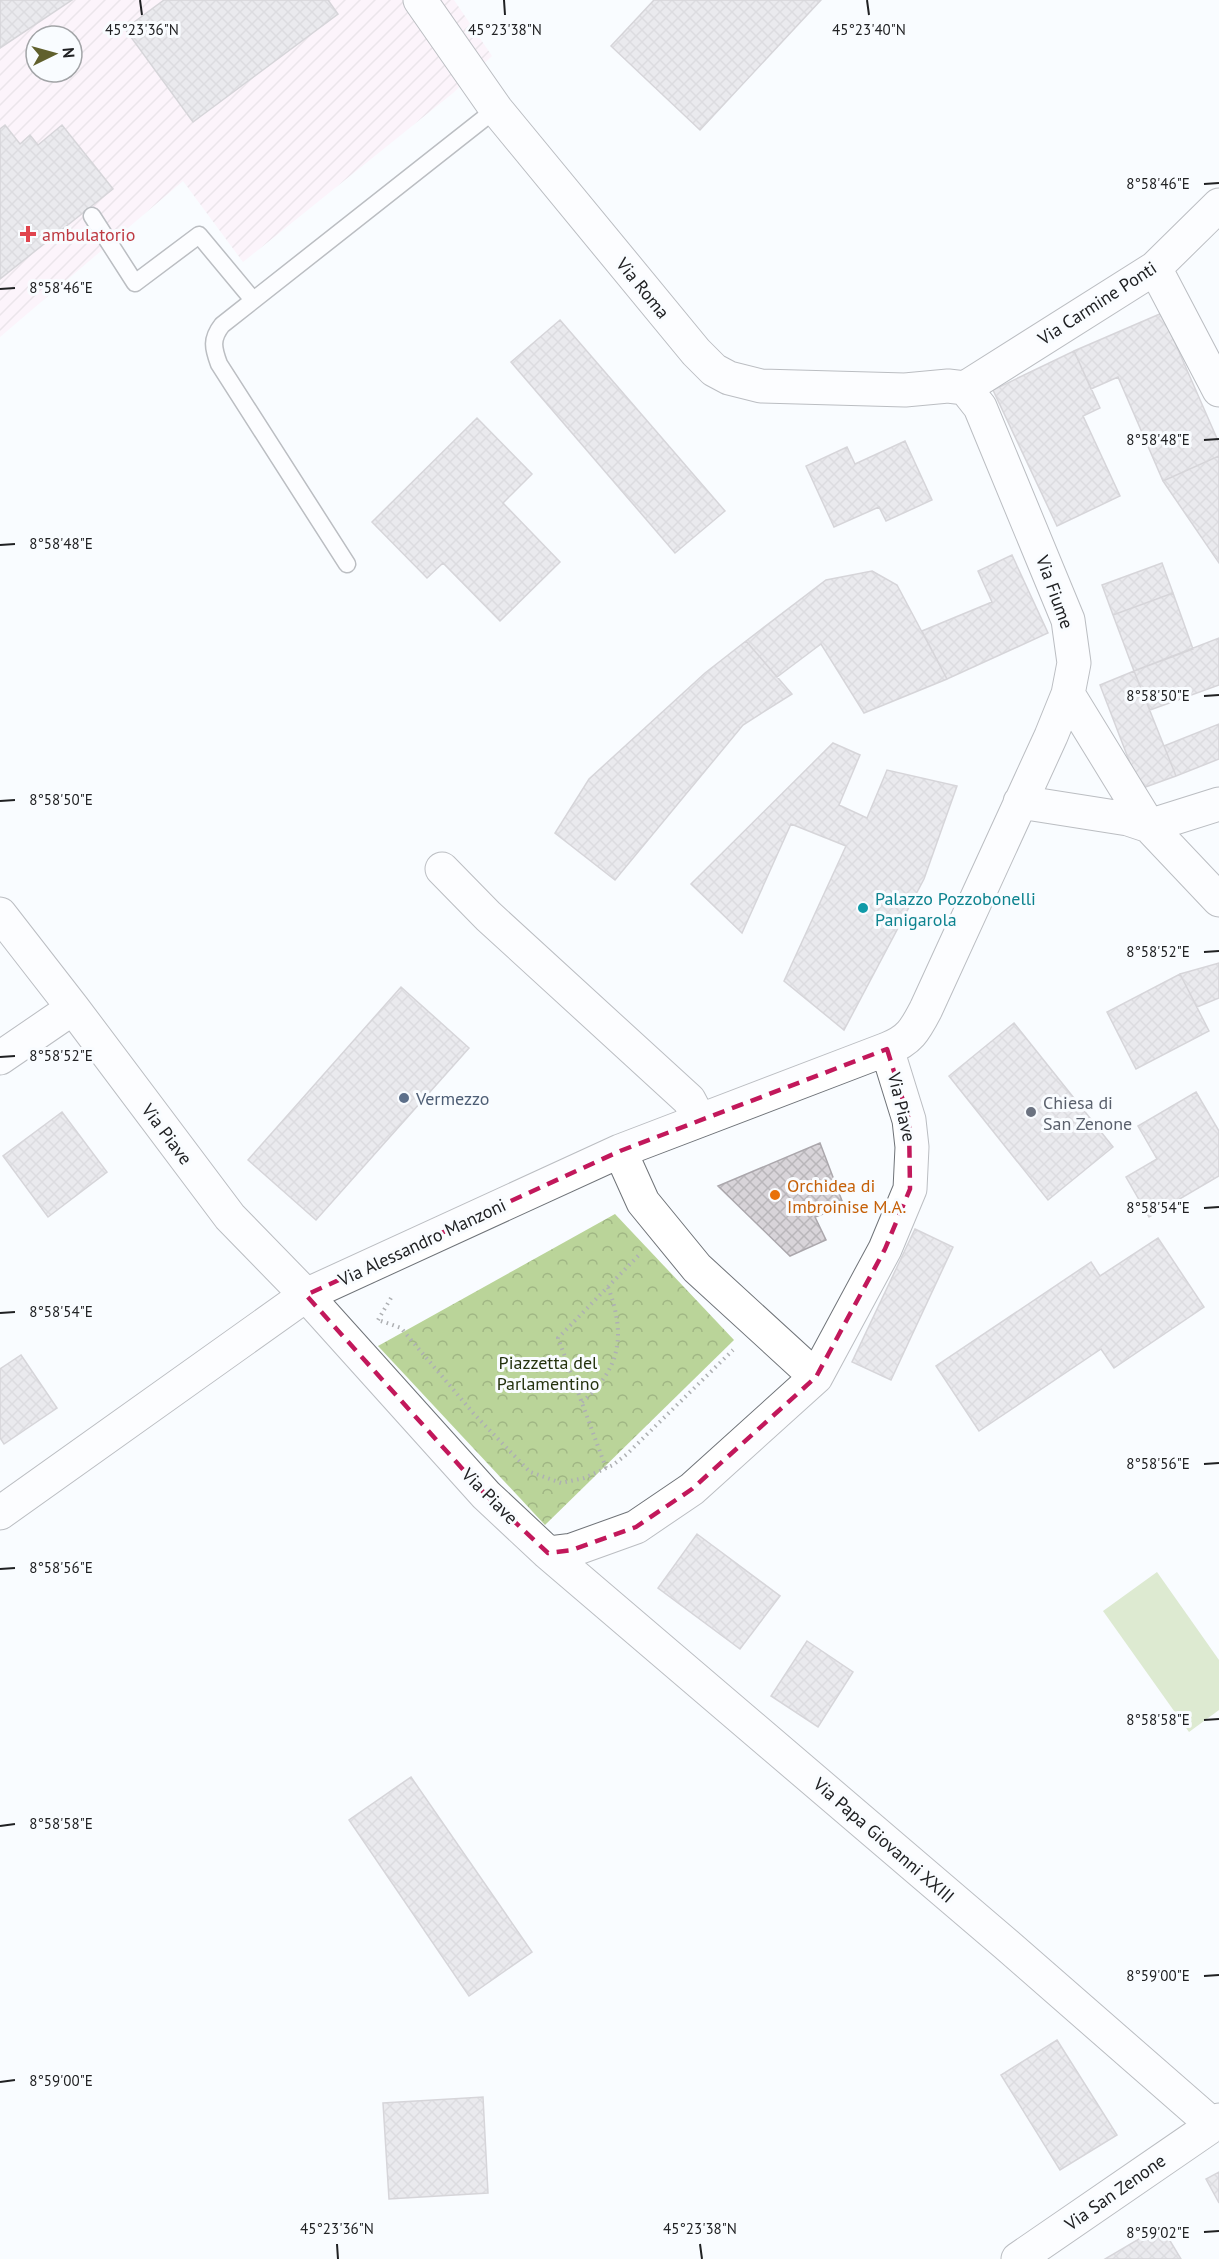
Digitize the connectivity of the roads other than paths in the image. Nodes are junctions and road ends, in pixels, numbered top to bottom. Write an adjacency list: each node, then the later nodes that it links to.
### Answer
1 (420, 0): 2 (street, Via Roma)
2 (496, 109): 6 (lane); 7 (street, Via Roma)
3 (1219, 205): 5 (street, Via Carmine Ponti)
4 (92, 216): 6 (lane)
5 (1155, 268): 7 (street, Via Carmine Ponti); 8 (street)
6 (254, 300): 9 (lane)
7 (965, 388): 10 (street, Via Fiume)
8 (1219, 390)
9 (347, 564)
10 (1068, 694): 11 (street, Via Fiume); 13 (street)
11 (1020, 802): 13 (street); 18 (street, Via Alessandro Manzoni)
12 (1219, 804): 13 (street)
13 (1149, 826): 15 (street)
14 (442, 869): 20 (street)
15 (1219, 900)
16 (0, 914): 17 (street, Via Piave)
17 (74, 1008): 19 (street); 22 (street, Via Piave)
18 (887, 1049): 20 (street, Via Alessandro Manzoni); 23 (street, Via Piave)
19 (0, 1058)
20 (699, 1119): 21 (street, Via Alessandro Manzoni)
21 (620, 1151): 22 (street, Via Alessandro Manzoni); 23 (street)
22 (306, 1295): 24 (street, Via Alessandro Manzoni); 25 (street, Via Piave)
23 (816, 1377): 25 (street, Via Piave)
24 (0, 1513)
25 (548, 1553): 26 (street, Via Papa Giovanni XXIII)
26 (1216, 2122): 27 (street, Via San Zenone)
27 (1018, 2259)

